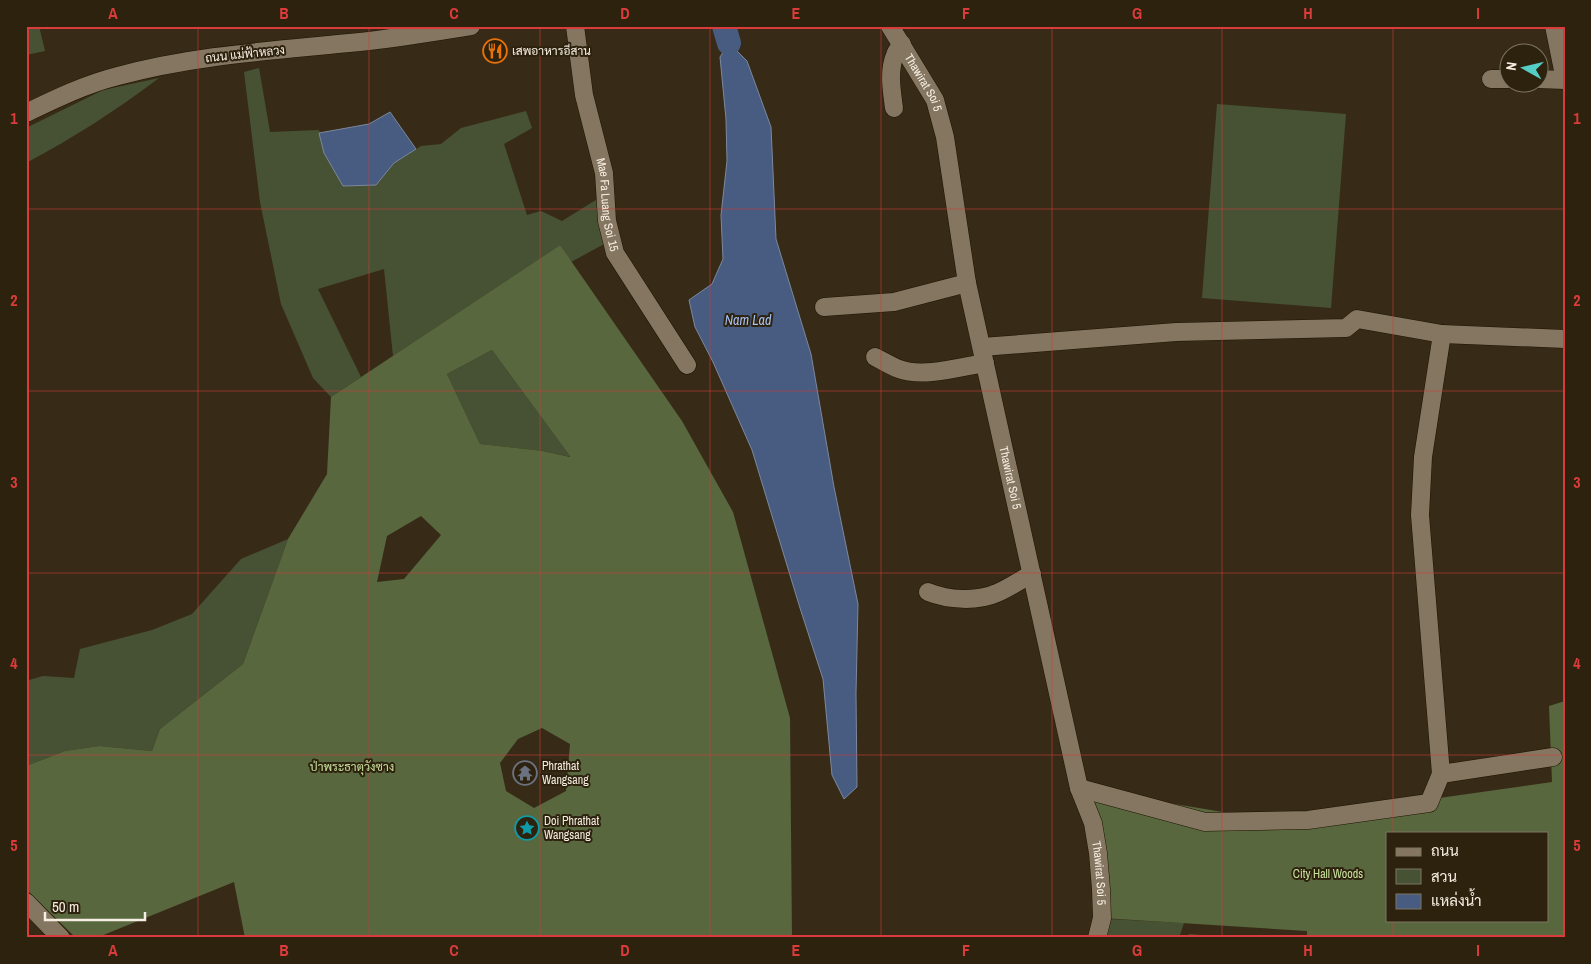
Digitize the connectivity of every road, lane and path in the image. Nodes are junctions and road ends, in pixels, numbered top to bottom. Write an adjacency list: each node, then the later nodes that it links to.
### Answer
1 (471, 26): 5 (street, ถนน แม่ฟ้าหลวง)
2 (575, 26): 19 (street, Mae Fa Luang Soi 15)
3 (890, 26): 6 (street, Thawirat Soi 5)
4 (1554, 26): 10 (street)
5 (377, 33): 12 (street, ถนน แม่ฟ้าหลวง)
6 (902, 44): 11 (street); 13 (street, Thawirat Soi 5)
7 (1491, 79): 8 (street)
8 (1498, 79)
9 (1548, 80): 10 (street)
10 (1565, 80)
11 (894, 108)
12 (26, 113)
13 (968, 283): 14 (street); 17 (street, Thawirat Soi 5)
14 (824, 307)
15 (1442, 334): 16 (street); 17 (street); 23 (street)
16 (1565, 339)
17 (983, 355): 18 (street); 20 (street, Thawirat Soi 5)
18 (875, 357)
19 (687, 365)
20 (1032, 574): 21 (street); 24 (street, Thawirat Soi 5)
21 (928, 592)
22 (1553, 757): 23 (street)
23 (1441, 774): 24 (street)
24 (1079, 788): 27 (street, Thawirat Soi 5)
25 (26, 902): 26 (street)
26 (61, 938)
27 (1097, 938)

